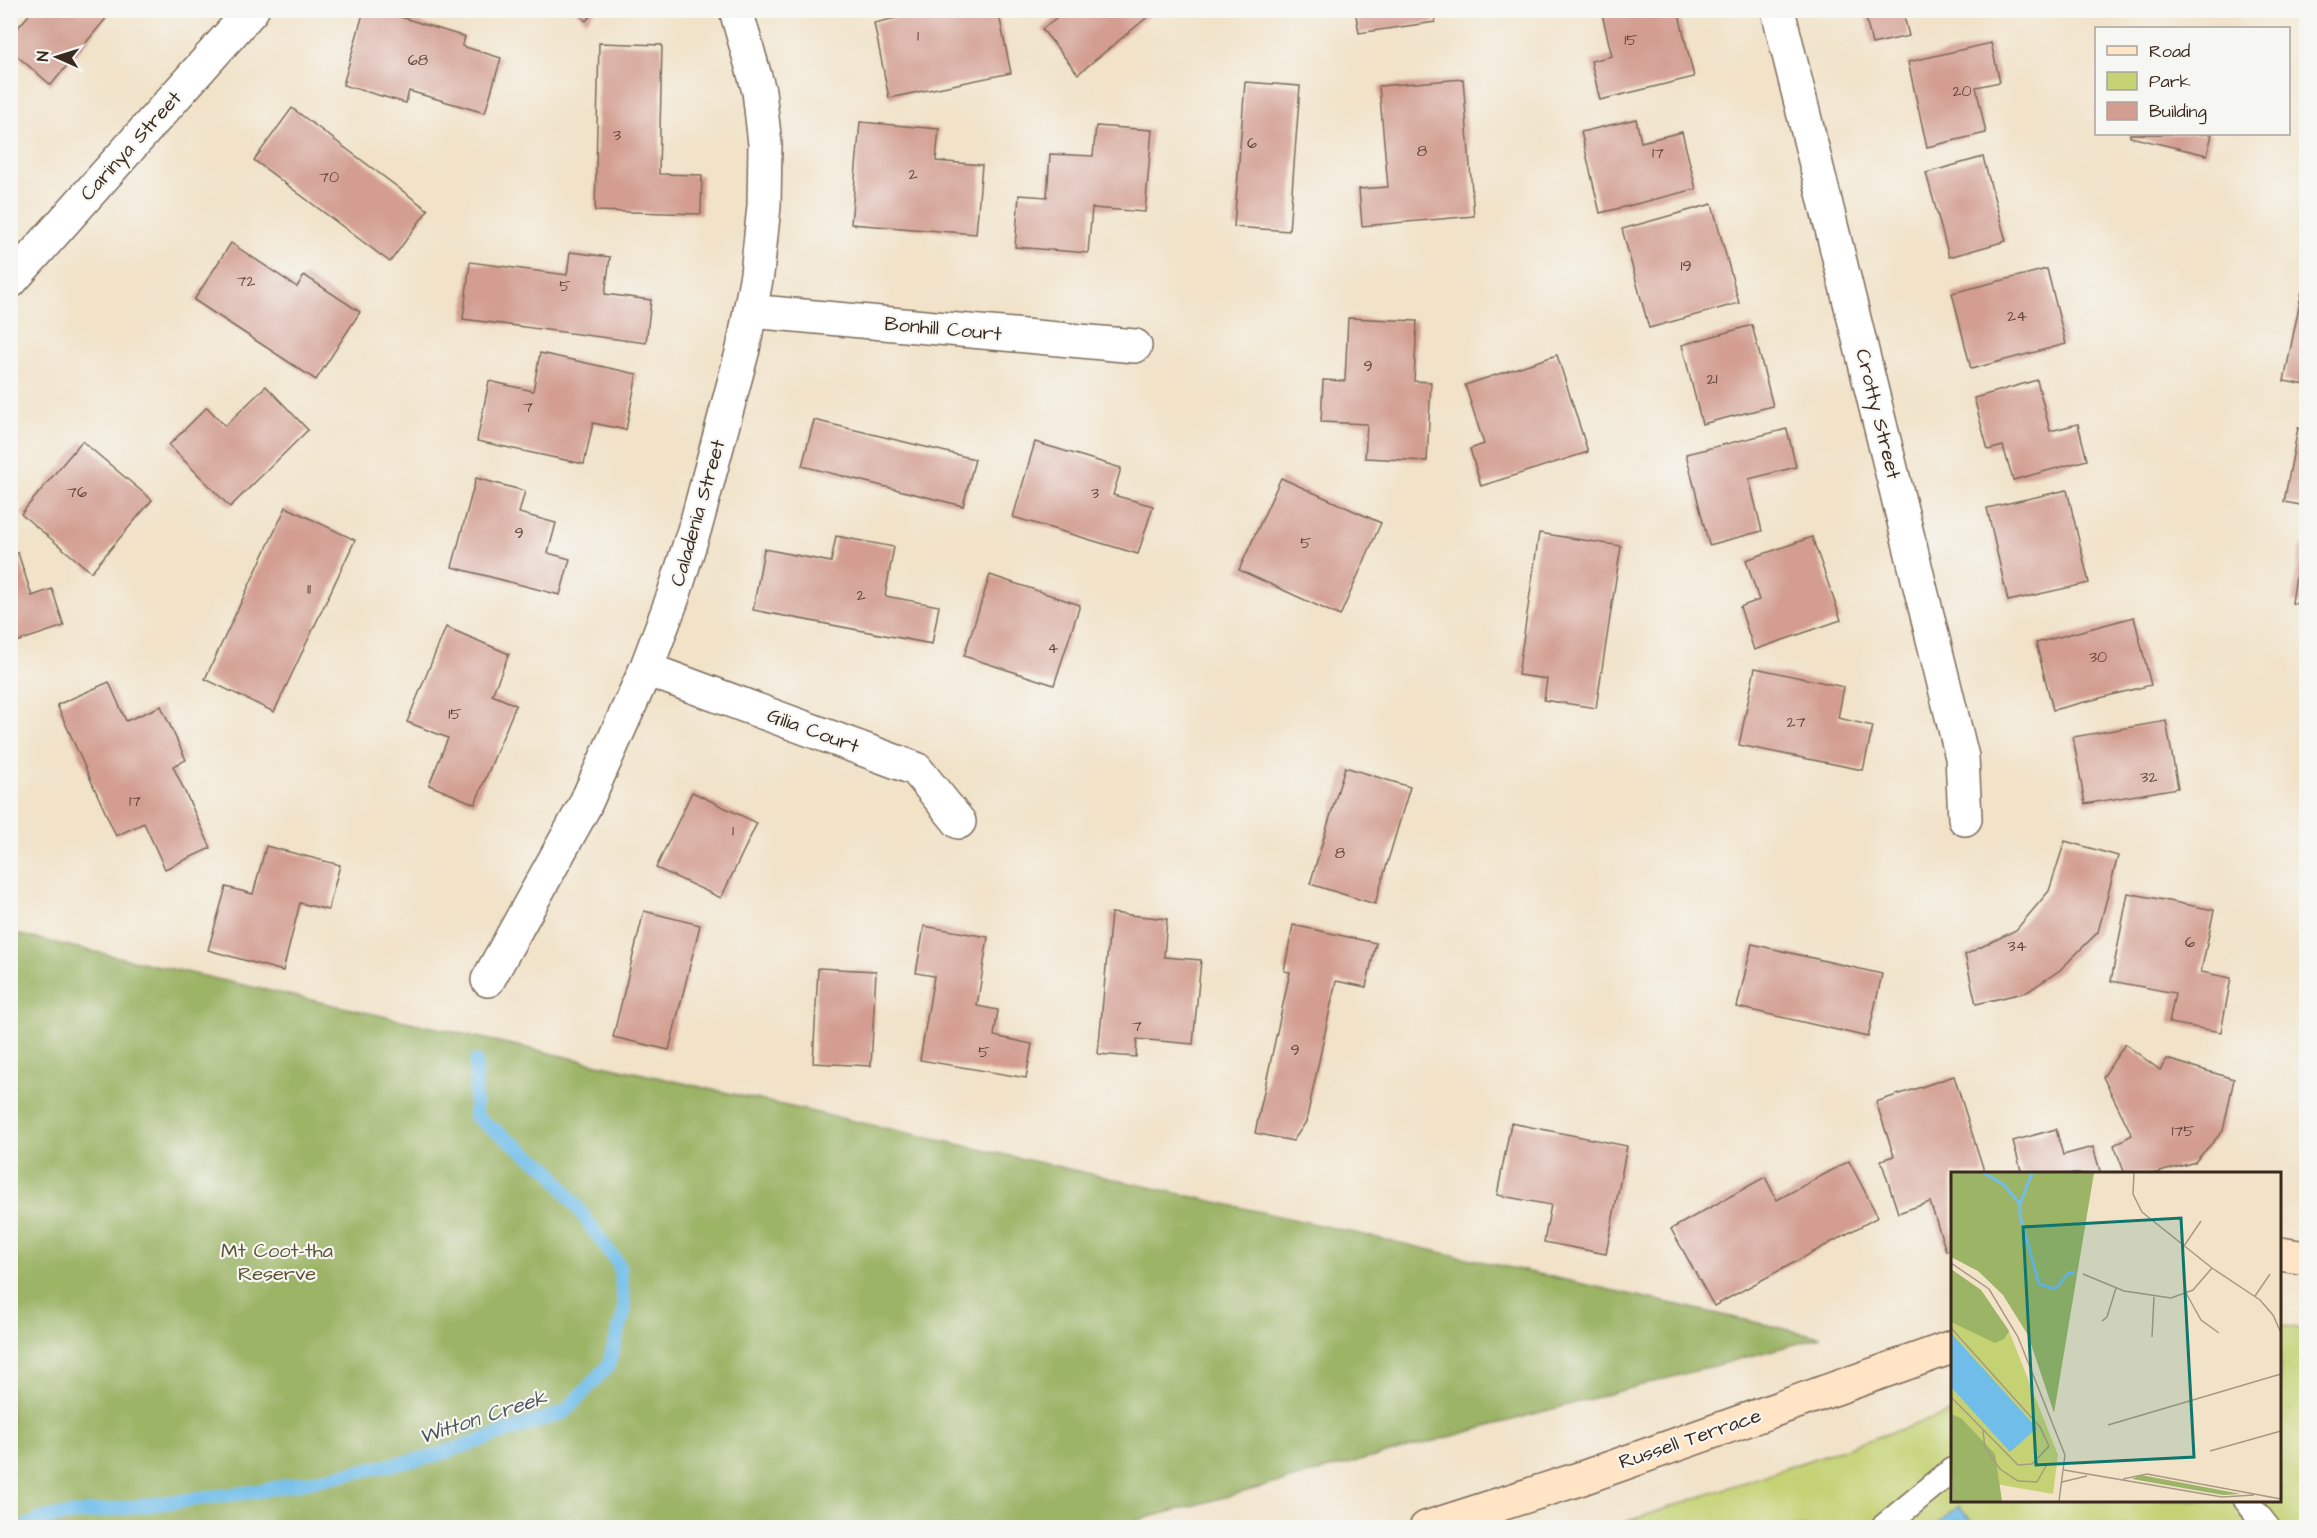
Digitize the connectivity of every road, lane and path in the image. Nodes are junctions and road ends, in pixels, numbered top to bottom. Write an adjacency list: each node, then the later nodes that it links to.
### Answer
1 (252, 10): 4 (street, Carinya Street)
2 (736, 10): 5 (street, Caladenia Street)
3 (1778, 10): 8 (street, Crotty Street)
4 (10, 282)
5 (750, 311): 6 (street, Bonhill Court); 7 (street, Caladenia Street)
6 (1135, 346)
7 (645, 669): 9 (street, Gilia Court); 10 (street, Caladenia Street)
8 (1965, 819)
9 (959, 822)
10 (488, 980)
11 (2281, 1254): 12 (main road)
12 (2307, 1258)
13 (1951, 1348): 16 (main road, Russell Terrace)
14 (1951, 1472): 17 (lane)
15 (2248, 1502): 18 (lane)
16 (1426, 1527)
17 (1882, 1527)
18 (2268, 1527)

